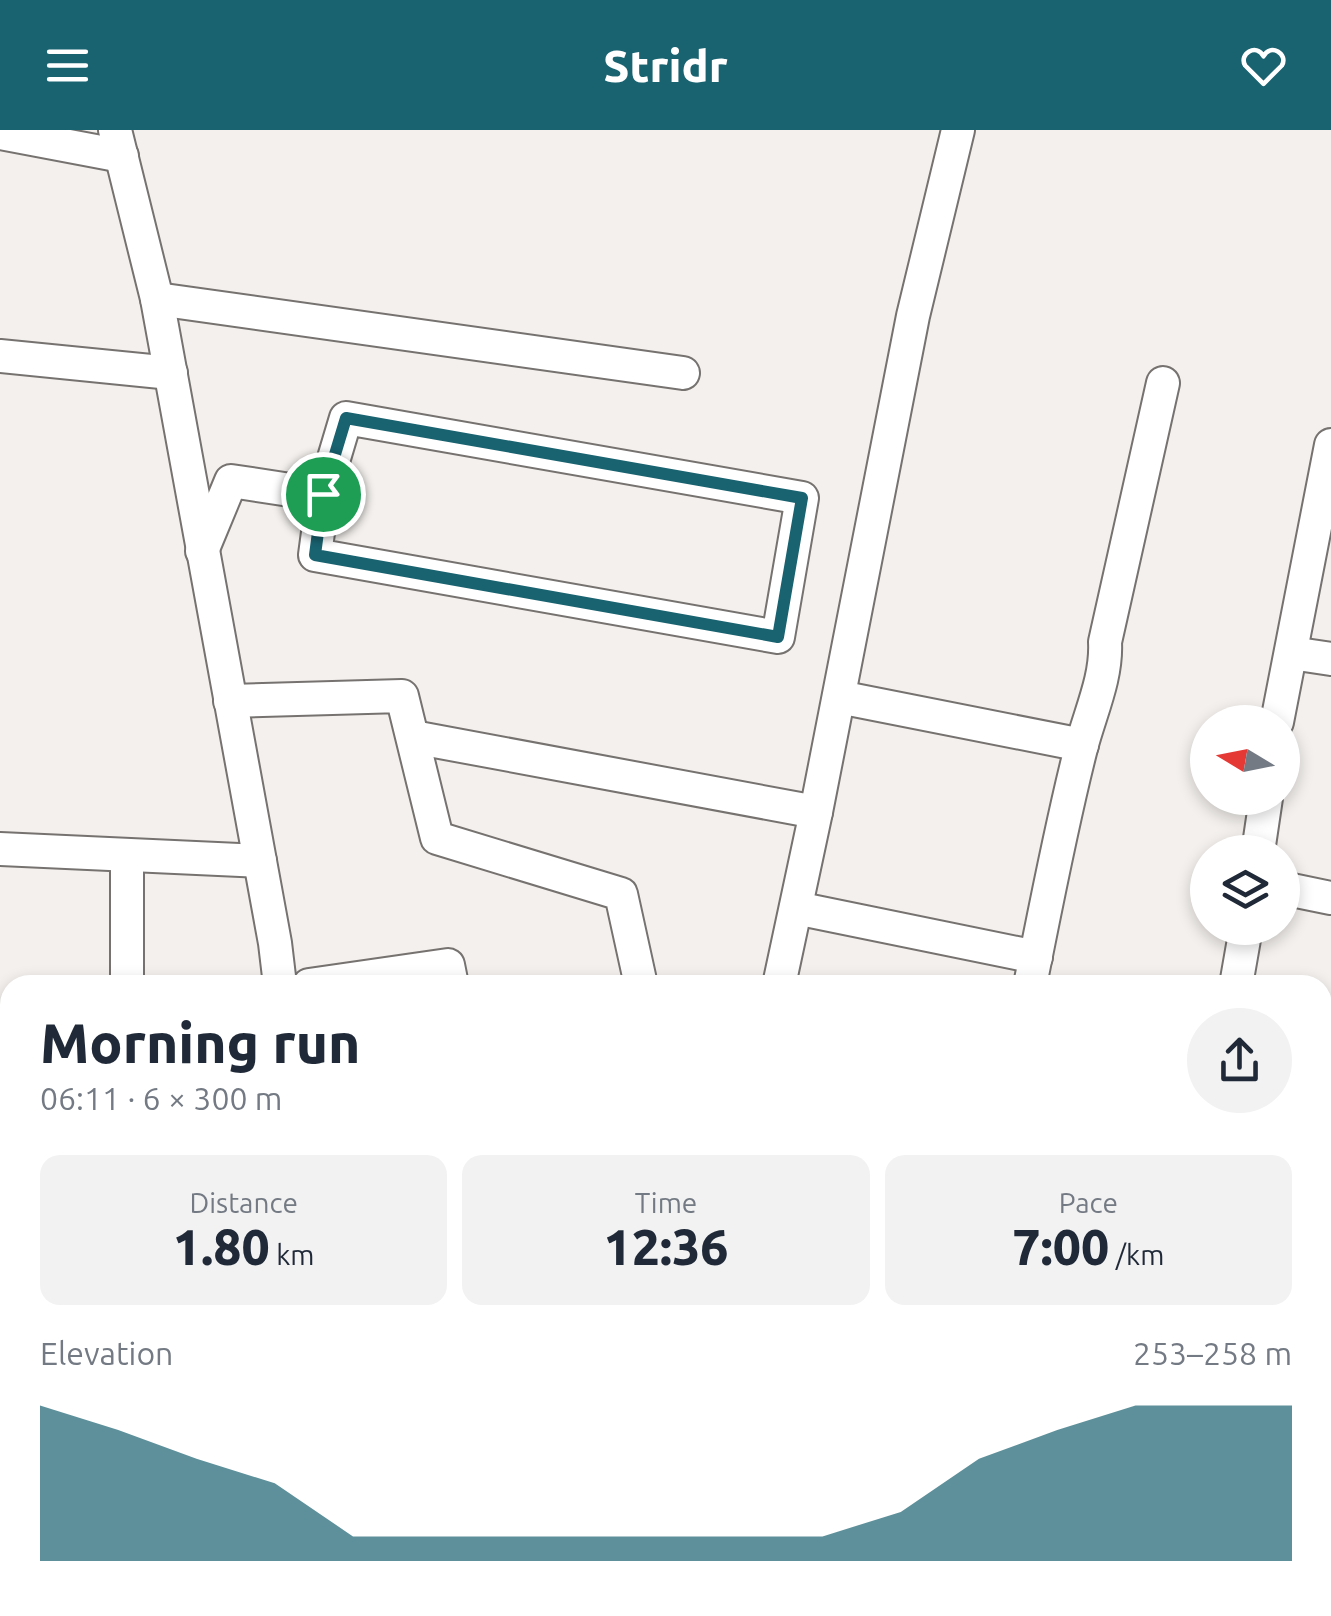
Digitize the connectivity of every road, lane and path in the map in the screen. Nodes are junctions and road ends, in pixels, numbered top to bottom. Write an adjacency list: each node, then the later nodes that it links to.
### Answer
1 (958, 130): 14 (street)
2 (0, 133): 3 (street)
3 (118, 143): 4 (street)
4 (157, 298): 6 (street); 7 (street)
5 (0, 356): 7 (street)
6 (683, 372)
7 (170, 373): 11 (street)
8 (1162, 383): 18 (street)
9 (1331, 445): 12 (street)
10 (323, 494): 10 (street); 11 (street)
11 (202, 552): 15 (street)
12 (1291, 653): 13 (street); 16 (street)
13 (1331, 659)
14 (839, 697): 18 (street); 19 (street)
15 (230, 701): 17 (street); 22 (street)
16 (1281, 705)
17 (412, 738): 19 (street); 32 (street)
18 (1082, 745): 27 (street)
19 (816, 812): 25 (street)
20 (0, 849): 21 (street)
21 (127, 855): 22 (street); 28 (street)
22 (260, 862): 29 (street)
23 (1300, 892): 24 (street)
24 (1331, 898)
25 (796, 908): 27 (street); 33 (street)
26 (1243, 945): 34 (street)
27 (1033, 971)
28 (128, 975)
29 (278, 975)
30 (378, 975): 31 (street)
31 (450, 975)
32 (639, 975)
33 (781, 975)
34 (1238, 975)

